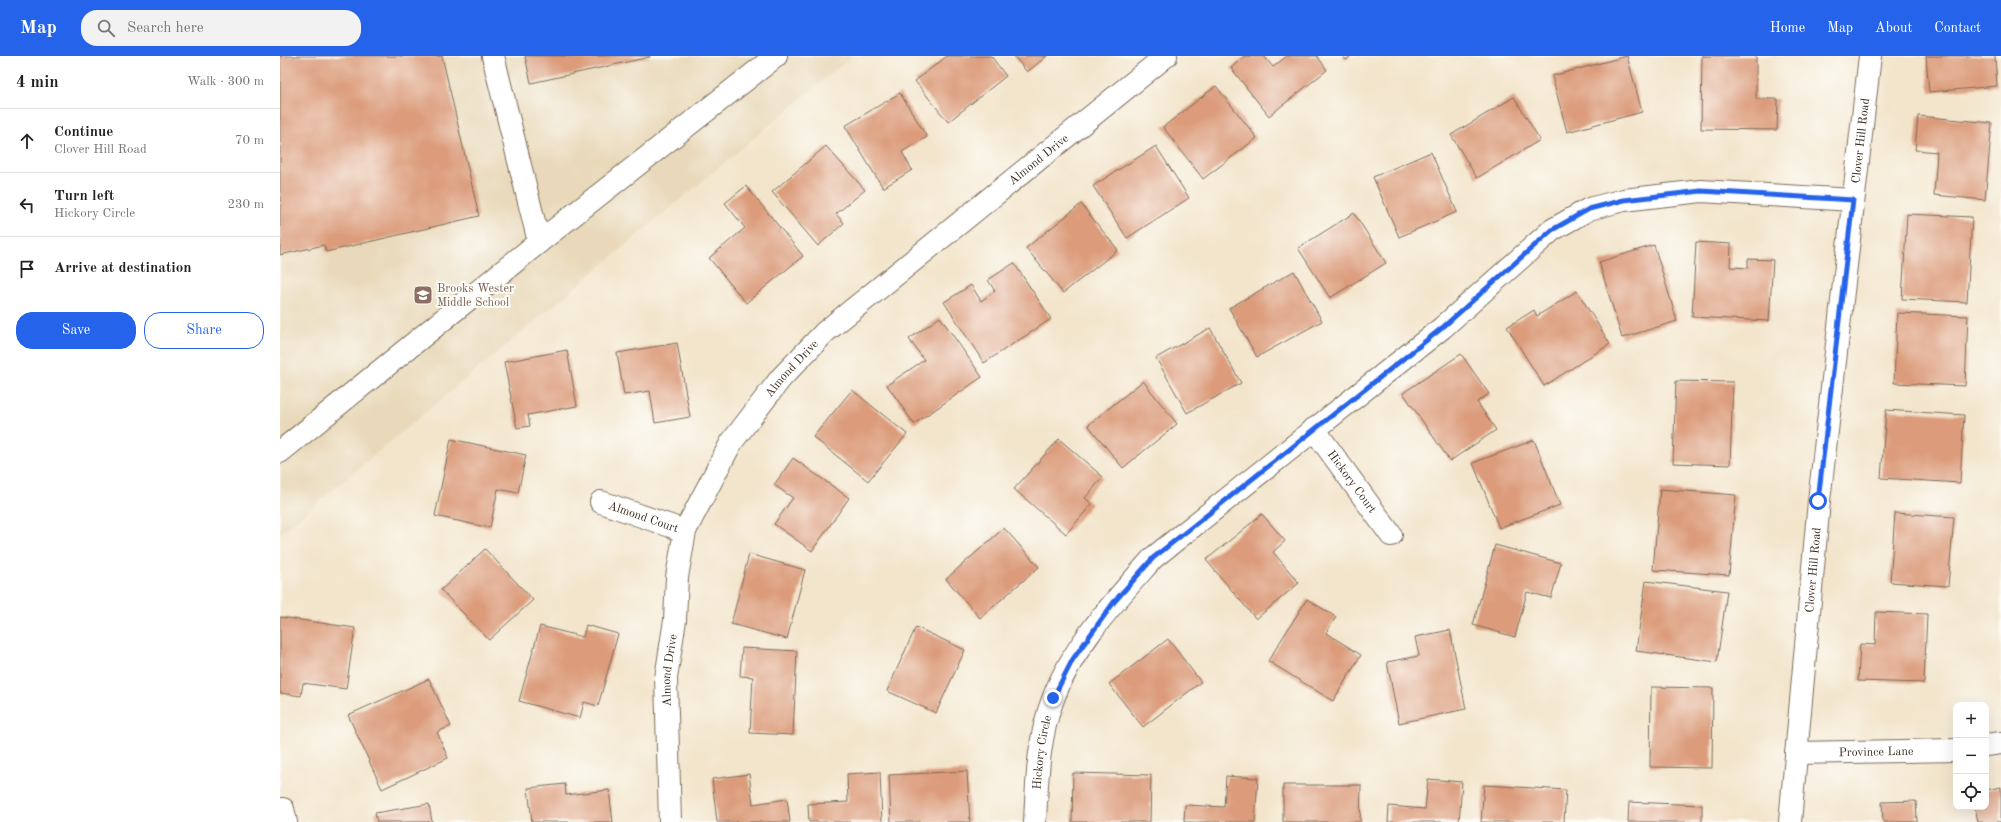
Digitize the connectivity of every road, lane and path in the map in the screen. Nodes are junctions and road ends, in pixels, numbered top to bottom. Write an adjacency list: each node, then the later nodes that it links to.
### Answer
1 (492, 56): 6 (street)
2 (776, 56): 6 (street)
3 (1166, 56): 10 (street, Almond Drive)
4 (1870, 56): 5 (street, Clover Hill Road)
5 (1853, 200): 7 (street, Hickory Circle); 15 (street, Clover Hill Road)
6 (539, 242): 8 (street)
7 (1314, 429): 11 (street, Hickory Court); 17 (street, Hickory Circle)
8 (280, 452)
9 (601, 502): 10 (street, Almond Court)
10 (685, 531): 16 (street, Almond Drive)
11 (1391, 535)
12 (2001, 743): 13 (street)
13 (1989, 745)
14 (1953, 750): 15 (street, Province Lane)
15 (1796, 753): 18 (street, Clover Hill Road)
16 (670, 822)
17 (1035, 822)
18 (1790, 822)

